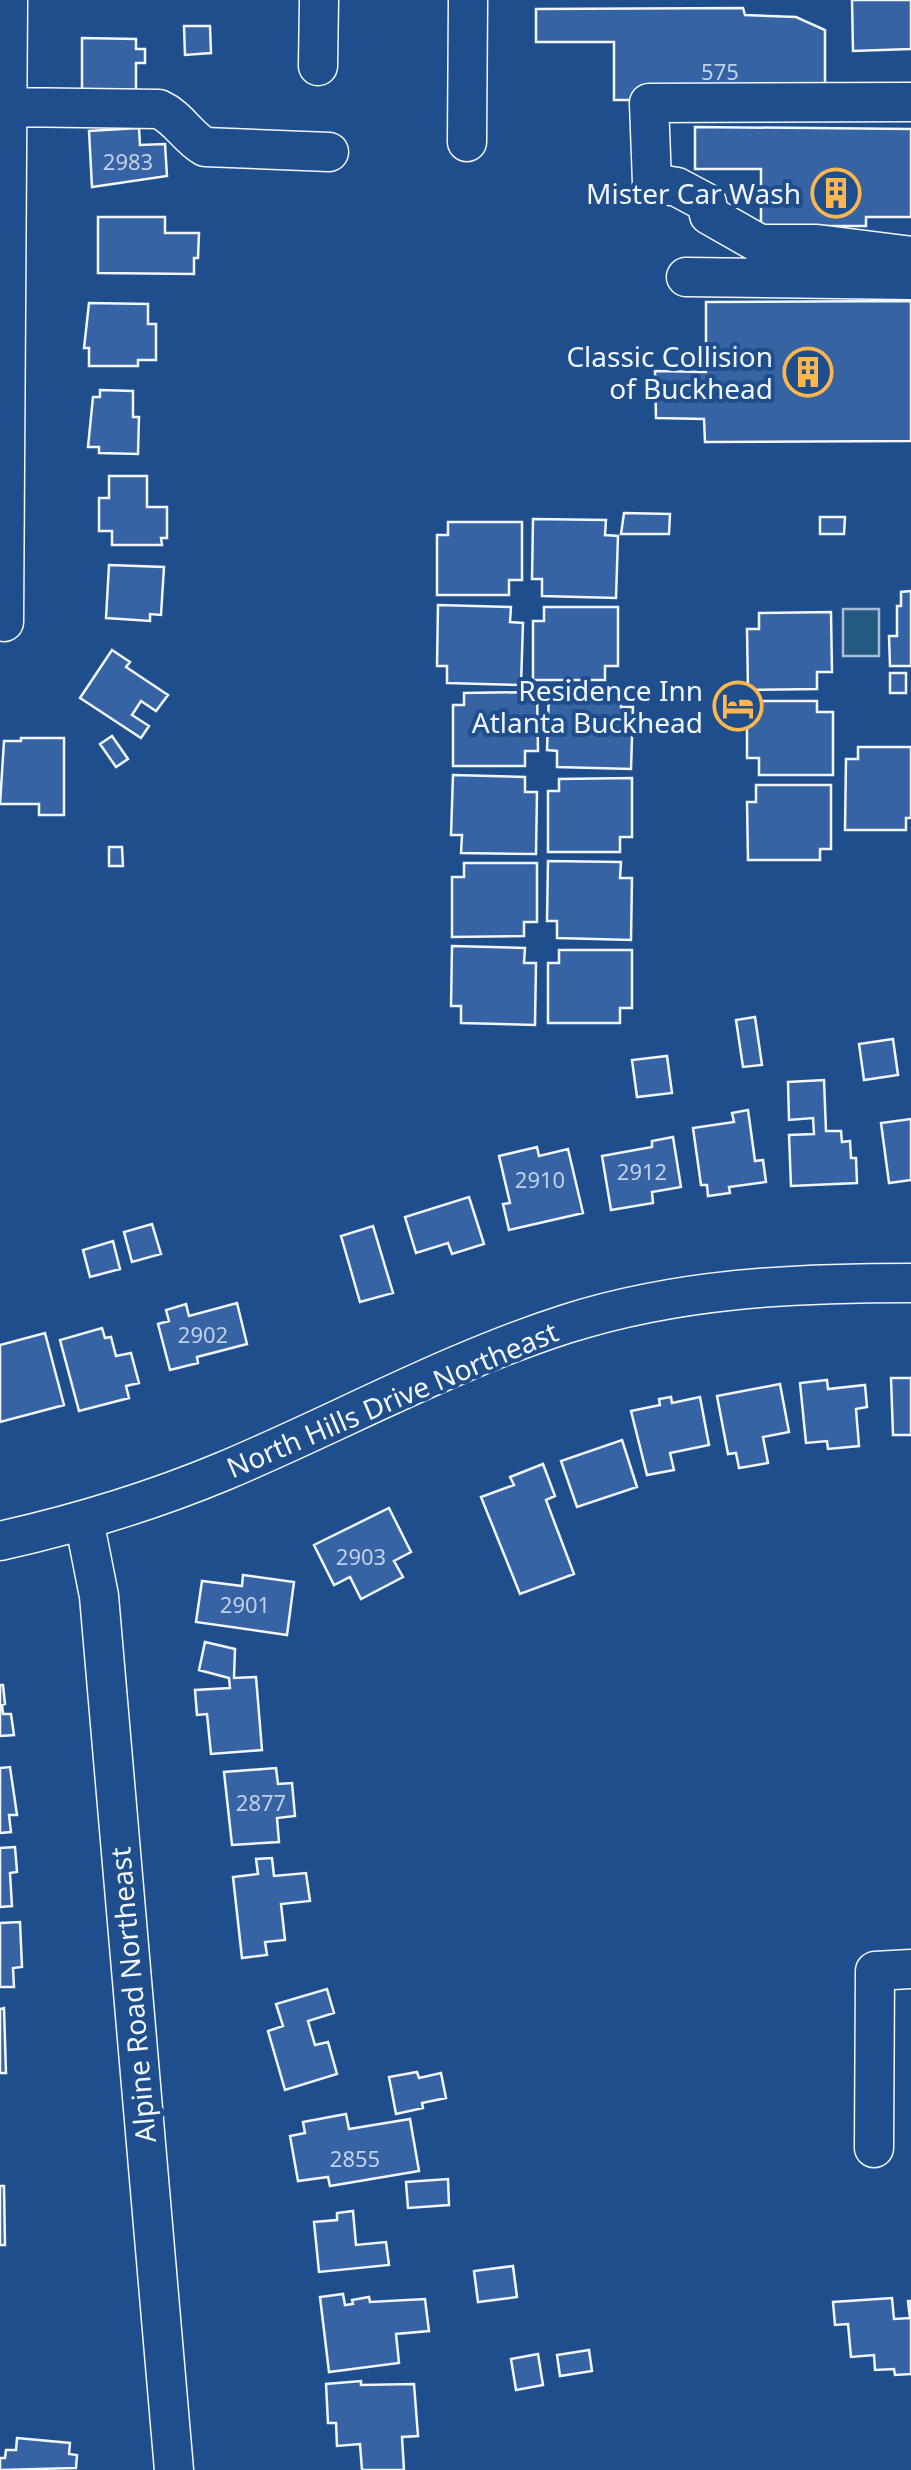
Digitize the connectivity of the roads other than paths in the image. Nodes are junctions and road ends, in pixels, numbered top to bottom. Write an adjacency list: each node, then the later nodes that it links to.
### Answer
1 (8, 0): 6 (street)
2 (318, 0): 4 (street)
3 (468, 0): 7 (street)
4 (318, 66)
5 (911, 102): 9 (street)
6 (7, 107): 8 (street); 12 (street)
7 (467, 142)
8 (329, 152)
9 (911, 256)
10 (686, 278): 11 (street)
11 (911, 280)
12 (4, 622)
13 (911, 1283): 14 (street, North Hills Drive Northeast)
14 (84, 1520): 15 (street, North Hills Drive Northeast); 18 (street, Alpine Road Northeast)
15 (0, 1541)
16 (911, 1968): 17 (street)
17 (874, 2148)
18 (174, 2470)

